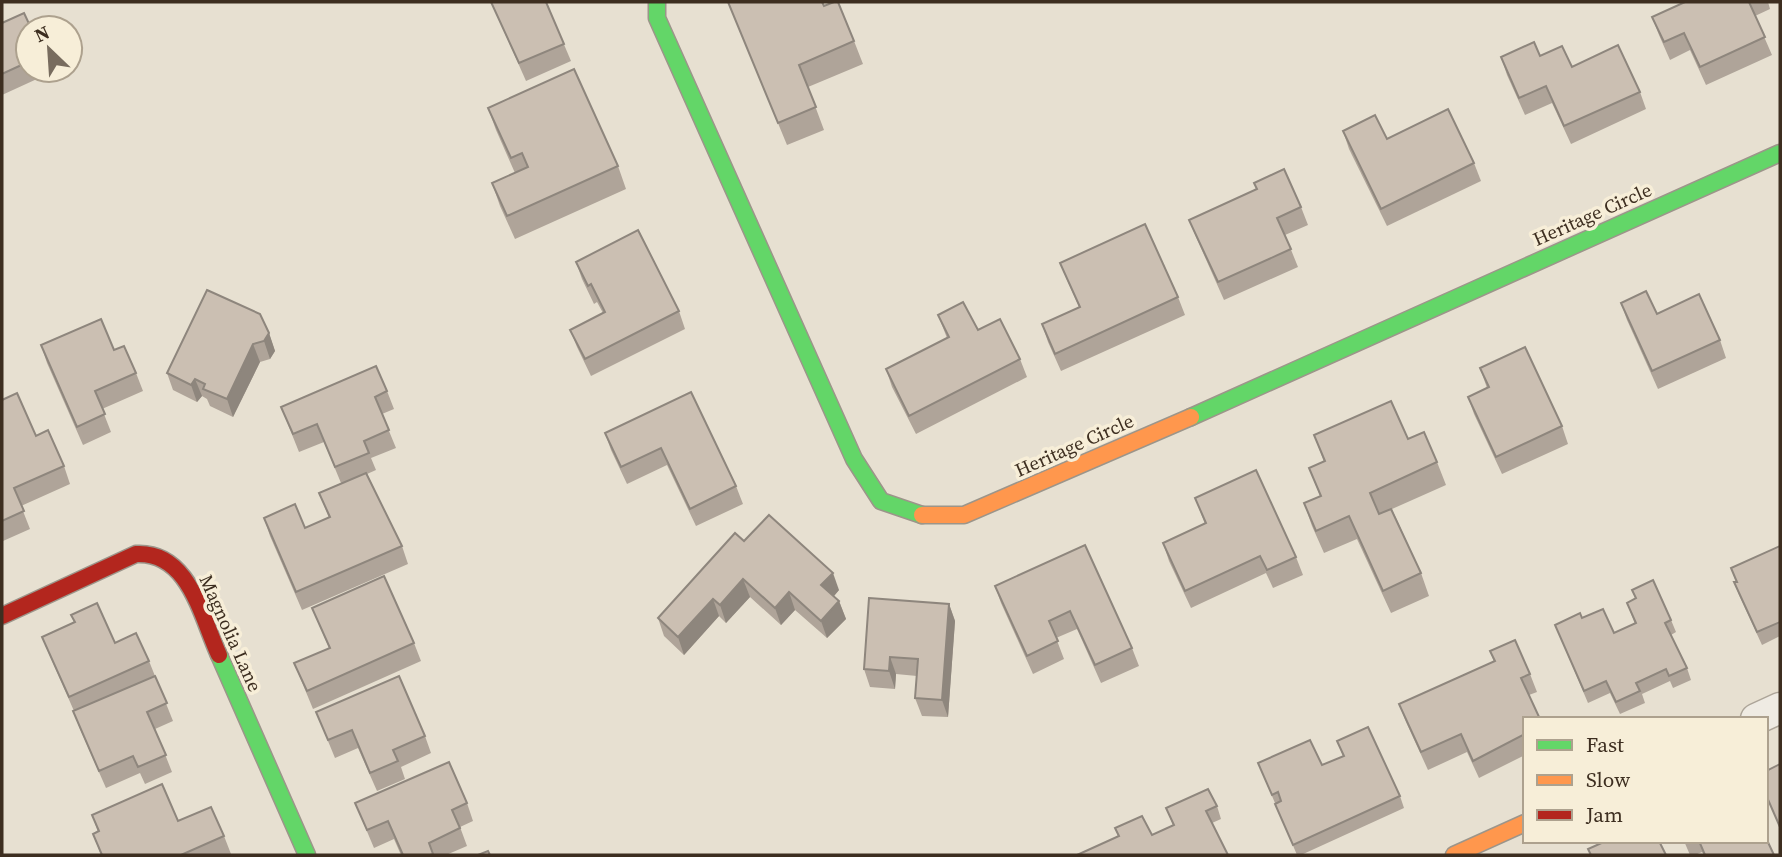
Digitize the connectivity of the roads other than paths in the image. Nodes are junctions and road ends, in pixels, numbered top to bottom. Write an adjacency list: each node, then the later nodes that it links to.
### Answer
1 (657, 2): 2 (street, Heritage Circle)
2 (1780, 153)
3 (2, 616): 7 (street, Magnolia Lane)
4 (1780, 708): 5 (street)
5 (1760, 717)
6 (1523, 824): 8 (street)
7 (307, 855)
8 (1454, 855)

